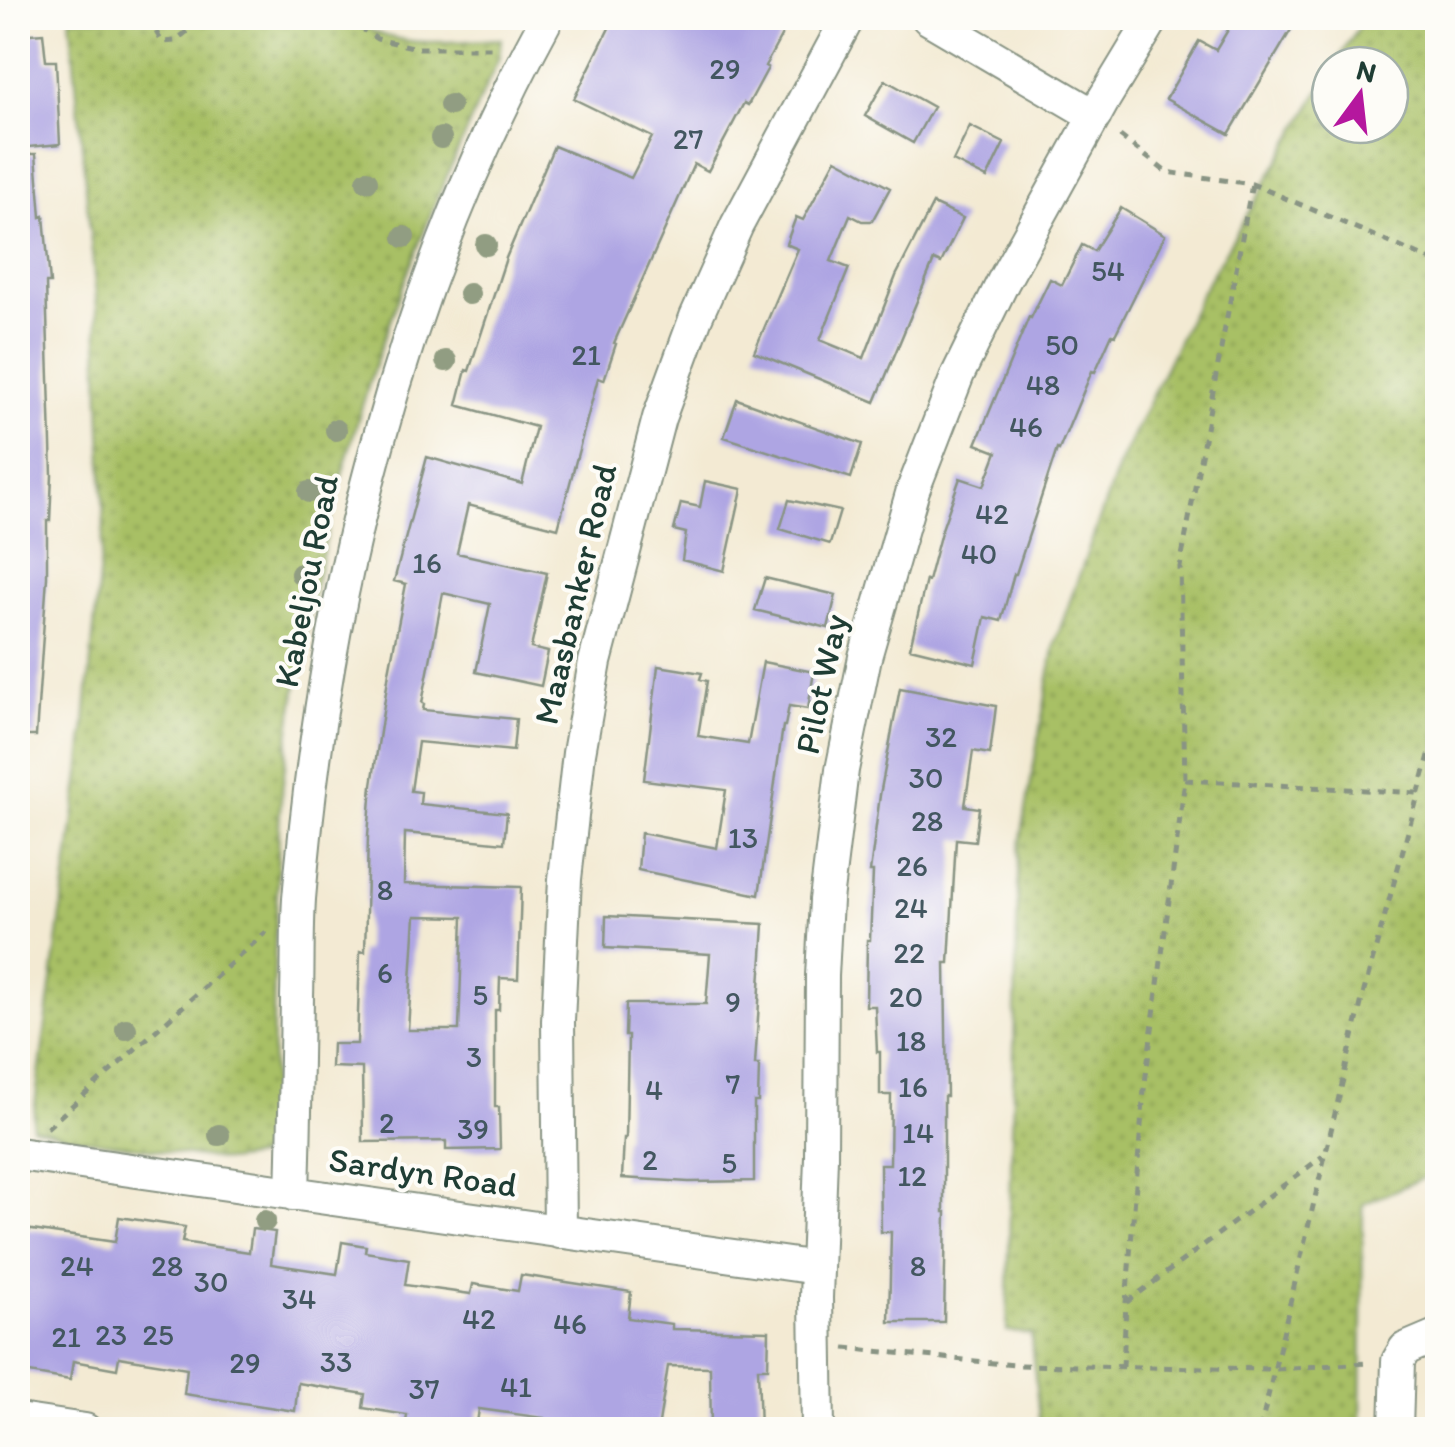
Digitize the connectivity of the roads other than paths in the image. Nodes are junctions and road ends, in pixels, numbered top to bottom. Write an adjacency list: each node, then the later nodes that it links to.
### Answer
1 (547, 18): 7 (street, Kabeljou Road)
2 (848, 18): 8 (street, Maasbanker Road)
3 (928, 18): 5 (street)
4 (1153, 18): 5 (street, Pilot Way)
5 (1095, 116): 9 (street, Pilot Way)
6 (18, 1154): 7 (street, Sardyn Road)
7 (293, 1194): 8 (street, Sardyn Road)
8 (560, 1232): 9 (street, Sardyn Road)
9 (817, 1268): 13 (street, Pilot Way)
10 (1438, 1335): 14 (street)
11 (18, 1420): 12 (street)
12 (84, 1430)
13 (818, 1430)
14 (1396, 1430)

